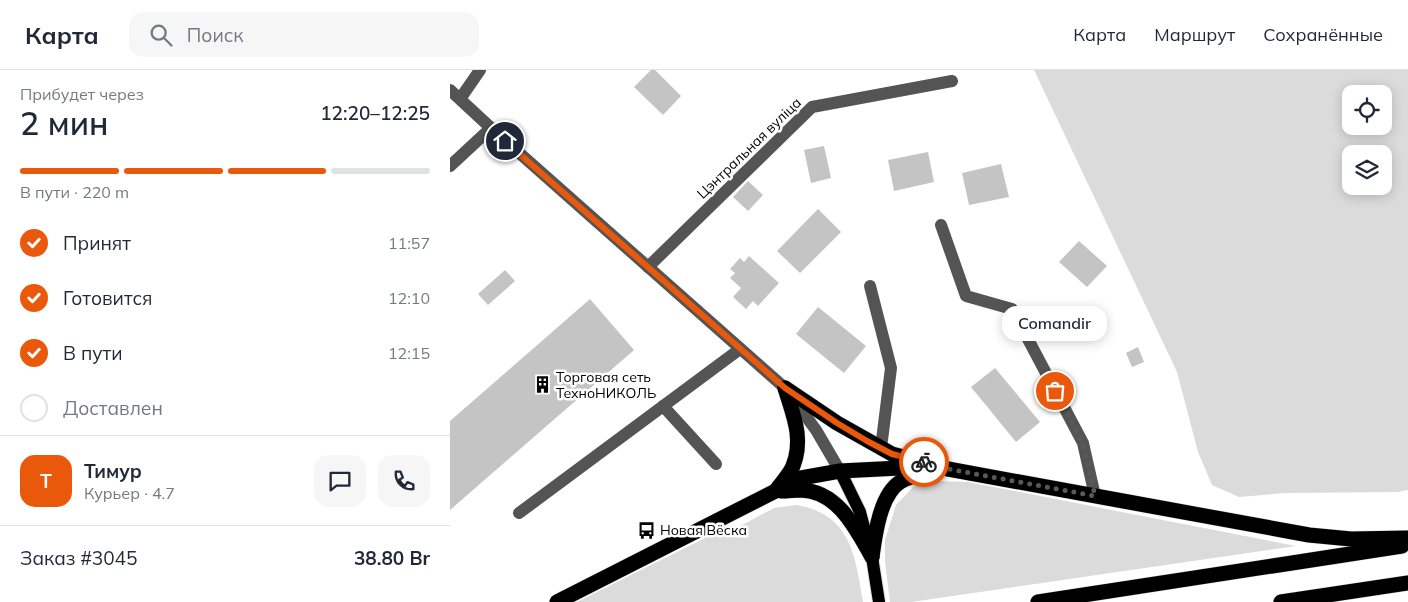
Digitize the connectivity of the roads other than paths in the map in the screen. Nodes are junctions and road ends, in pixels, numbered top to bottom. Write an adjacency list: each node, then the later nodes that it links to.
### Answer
1 (480, 70): 4 (street)
2 (952, 81): 8 (street, Цэнтральная вуліца)
3 (450, 90): 4 (street)
4 (460, 99): 5 (street)
5 (491, 128): 6 (street); 8 (street)
6 (450, 166)
7 (941, 225): 18 (street)
8 (648, 267): 10 (street)
9 (870, 286): 13 (street)
10 (740, 349): 11 (street); 12 (street)
11 (785, 388): 13 (highway); 16 (street); 17 (highway)
12 (663, 406): 14 (street); 19 (street)
13 (881, 448): 15 (highway)
14 (716, 464)
15 (948, 469): 16 (highway); 18 (highway); 22 (highway)
16 (840, 470): 17 (highway); 22 (main road)
17 (775, 492): 22 (highway); 24 (highway)
18 (1095, 496): 20 (highway)
19 (519, 513)
20 (1408, 538)
21 (1408, 546): 26 (highway)
22 (872, 557): 25 (main road)
23 (1408, 583): 27 (highway)
24 (557, 602)
25 (879, 602)
26 (1038, 602)
27 (1281, 602)

